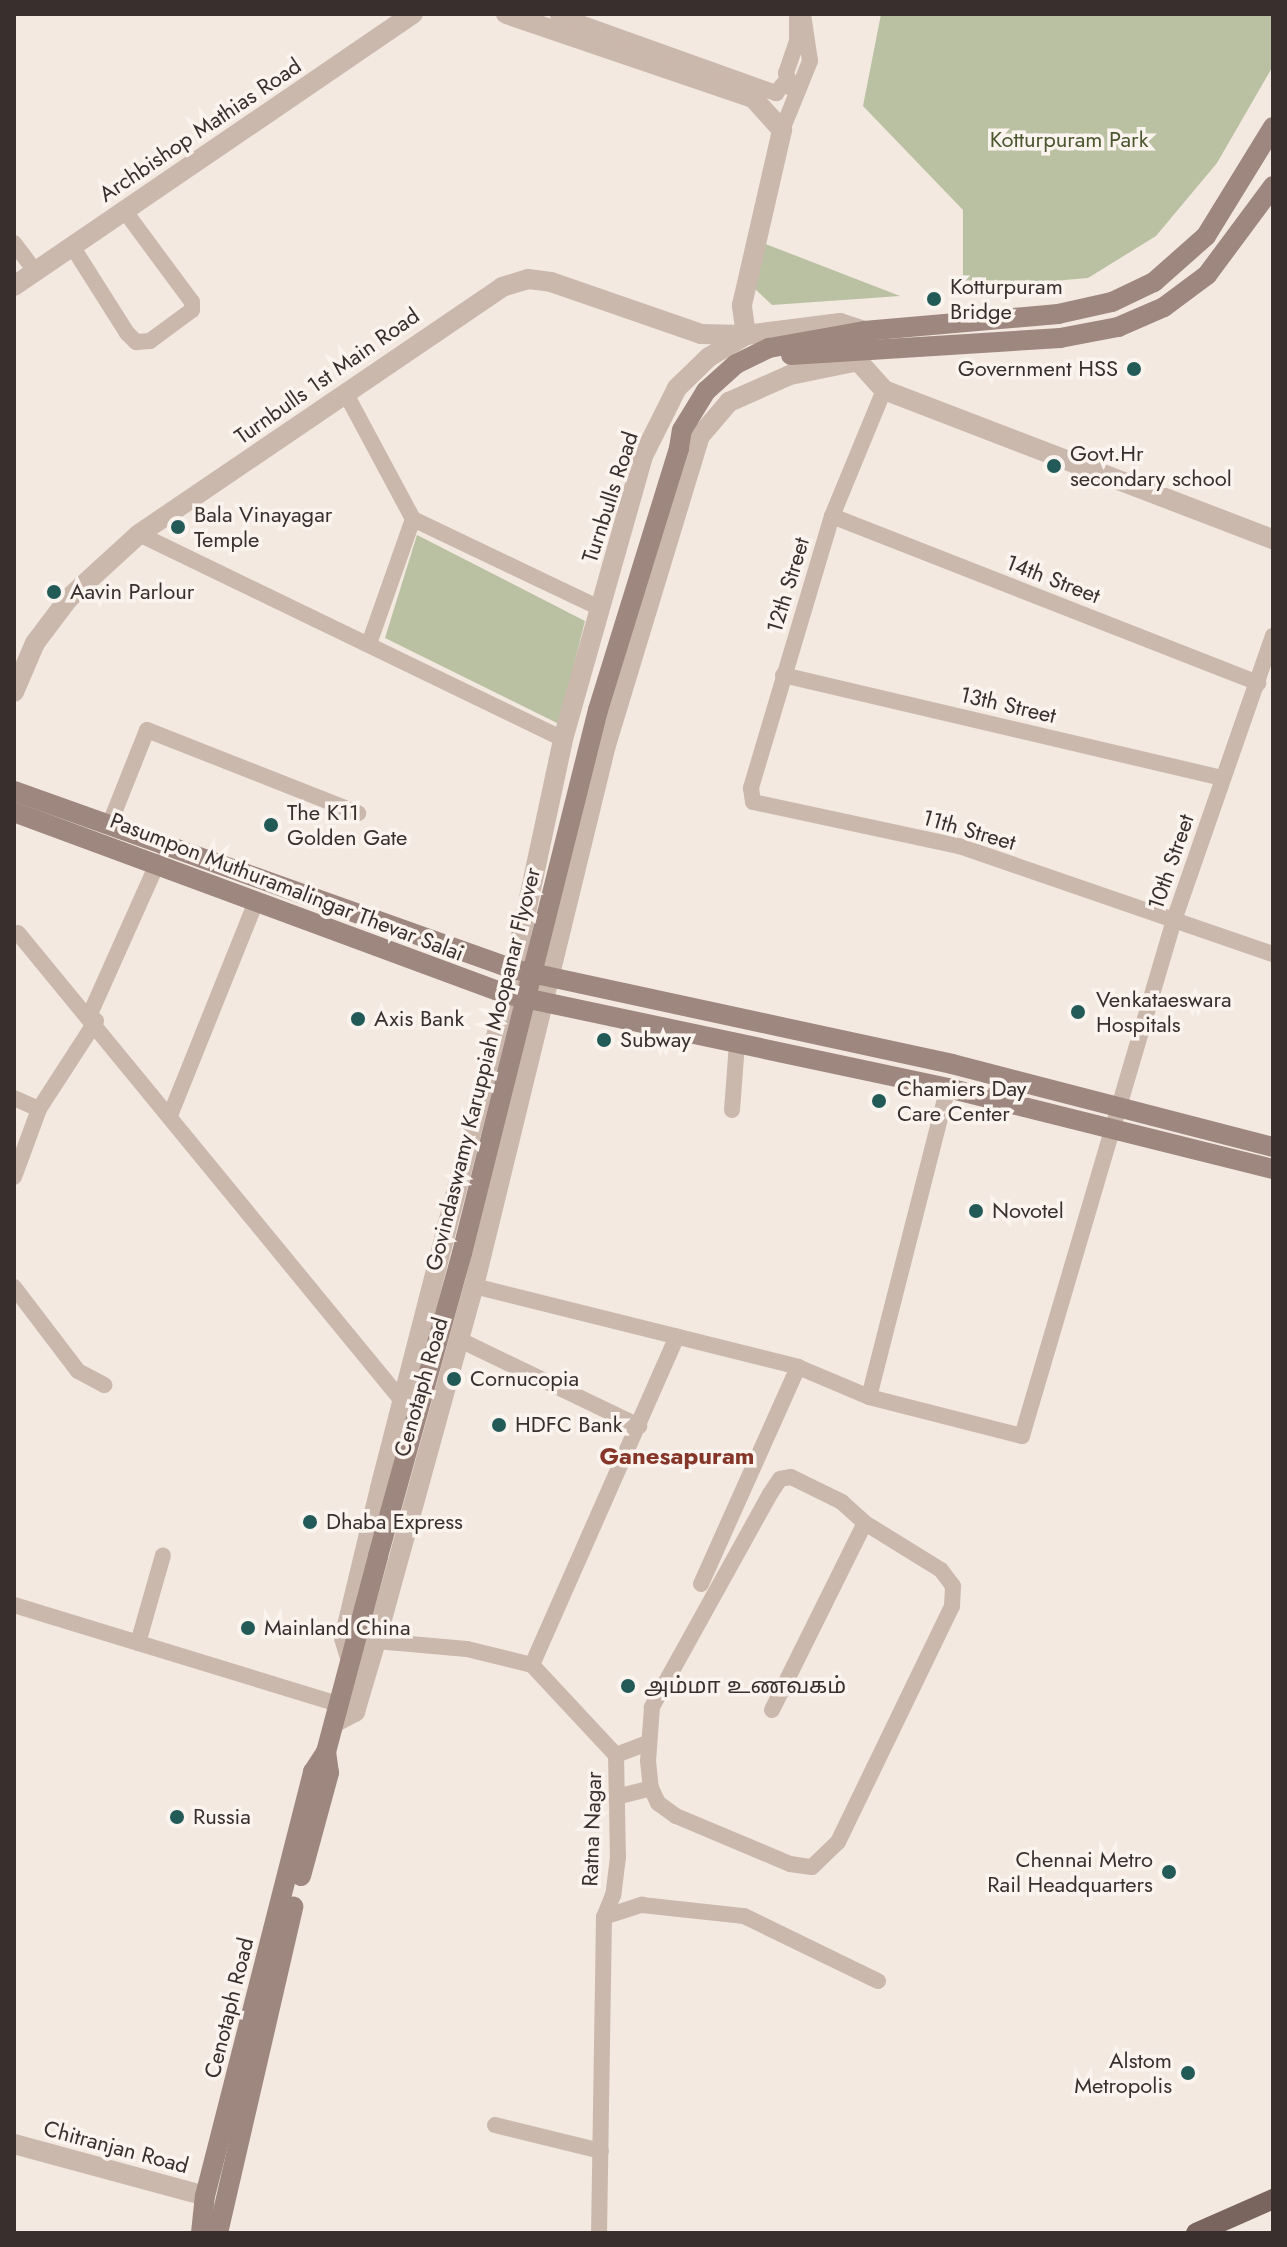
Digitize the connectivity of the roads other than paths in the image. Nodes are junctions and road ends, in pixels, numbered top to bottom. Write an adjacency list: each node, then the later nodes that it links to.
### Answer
1 (413, 14): 11 (street, Archbishop Mathias Road)
2 (506, 14): 5 (street)
3 (796, 14): 7 (street)
4 (803, 14): 7 (street)
5 (531, 18): 6 (street)
6 (557, 20): 7 (street); 8 (street)
7 (792, 87): 8 (street)
8 (782, 130): 16 (street)
9 (1270, 131): 17 (main road, Turnbulls Road)
10 (1273, 186): 17 (main road, Turnbulls Road)
11 (124, 210): 13 (street, Archbishop Mathias Road); 13 (street)
12 (14, 243): 14 (street)
13 (72, 246): 14 (street, Archbishop Mathias Road)
14 (35, 271): 15 (street, Archbishop Mathias Road)
15 (14, 286)
16 (746, 335): 17 (street, Turnbulls Road); 19 (street, Turnbulls 1st Main Road); 24 (street, Turnbulls Road)
17 (863, 346): 18 (street); 43 (street, Turnbulls Road); 73 (main road, Govindaswamy Karuppiah Moopanar Flyover, bridge)
18 (884, 390): 20 (street, 12th Street); 23 (street)
19 (346, 394): 21 (street); 22 (street, Turnbulls 1st Main Road)
20 (832, 516): 27 (street, 12th Street); 28 (street, 14th Street)
21 (413, 519): 24 (street); 26 (street)
22 (139, 534): 26 (street); 29 (street, Turnbulls 1st Main Road)
23 (1273, 539)
24 (600, 608): 30 (street, Turnbulls Road)
25 (1273, 636): 28 (street, 10th Street)
26 (370, 641): 30 (street)
27 (783, 675): 31 (street, 13th Street); 33 (street, 12th Street)
28 (1258, 683): 31 (street, 10th Street)
29 (14, 692)
30 (563, 739): 42 (street, Turnbulls Road)
31 (1223, 778): 39 (street, 10th Street)
32 (14, 791): 36 (main road, Pasumpon Muthuramalingar Thevar Salai)
33 (750, 798): 39 (street, 11th Street)
34 (14, 812): 37 (main road, Pasumpon Muthuramalingar Thevar Salai)
35 (358, 813): 36 (street)
36 (110, 823): 42 (main road, Pasumpon Muthuramalingar Thevar Salai)
37 (158, 862): 38 (main road, Pasumpon Muthuramalingar Thevar Salai); 46 (street)
38 (256, 902): 44 (main road, Pasumpon Muthuramalingar Thevar Salai); 53 (street)
39 (1174, 920): 41 (street, 11th Street); 50 (street, 10th Street)
40 (18, 933): 46 (street)
41 (1273, 954)
42 (515, 964): 43 (main road, Pasumpon Muthuramalingar Thevar Salai); 44 (street, Cenotaph Road)
43 (551, 973): 45 (street, Turnbulls Road); 50 (main road, Pasumpon Muthuramalingar Thevar Salai)
44 (505, 998): 45 (main road, Pasumpon Muthuramalingar Thevar Salai); 65 (street, Cenotaph Road)
45 (542, 1009): 47 (main road, Pasumpon Muthuramalingar Thevar Salai); 58 (street, Cenotaph Road)
46 (93, 1018): 51 (street); 53 (street)
47 (737, 1044): 48 (main road, Pasumpon Muthuramalingar Thevar Salai); 52 (street)
48 (948, 1088): 54 (main road, Pasumpon Muthuramalingar Thevar Salai); 64 (street)
49 (14, 1098): 51 (street)
50 (1121, 1105): 54 (street, 10th Street); 55 (main road, Pasumpon Muthuramalingar Thevar Salai)
51 (39, 1109): 57 (street)
52 (732, 1110)
53 (171, 1113): 65 (street)
54 (1114, 1129): 56 (main road, Pasumpon Muthuramalingar Thevar Salai); 64 (street, 10th Street)
55 (1273, 1147)
56 (1273, 1169)
57 (14, 1177)
58 (474, 1286): 60 (street); 61 (street, Cenotaph Road)
59 (14, 1287): 63 (street)
60 (677, 1337): 62 (street); 66 (street)
61 (460, 1340): 66 (street); 71 (street, Cenotaph Road)
62 (798, 1367): 64 (street); 69 (street)
63 (104, 1385)
64 (869, 1397)
65 (403, 1402): 73 (street, Cenotaph Road)
66 (639, 1426): 74 (street)
67 (865, 1523): 75 (street); 77 (street); 80 (street)
68 (163, 1555): 72 (street)
69 (701, 1584)
70 (14, 1605): 72 (street)
71 (376, 1641): 74 (street); 76 (street, Cenotaph Road)
72 (138, 1643): 76 (street)
73 (351, 1661): 76 (main road, Govindaswamy Karuppiah Moopanar Flyover)
74 (532, 1665): 79 (street, Ratna Nagar)
75 (772, 1710)
76 (336, 1713): 78 (main road, Cenotaph Road)
77 (647, 1743): 79 (street); 80 (street)
78 (326, 1752): 87 (main road, Cenotaph Road); 90 (main road, Cenotaph Road)
79 (616, 1755): 81 (street, Ratna Nagar)
80 (651, 1788): 81 (street)
81 (616, 1797): 82 (street, Ratna Nagar)
82 (604, 1917): 83 (street); 86 (street, Ratna Nagar)
83 (878, 1981)
84 (495, 2125): 86 (street)
85 (14, 2144): 87 (street, Chitranjan Road)
86 (601, 2151): 91 (street, Ratna Nagar)
87 (205, 2196): 89 (main road, Cenotaph Road)
88 (1273, 2199): 92 (main road)
89 (201, 2233)
90 (218, 2233)
91 (599, 2233)
92 (1196, 2233)

